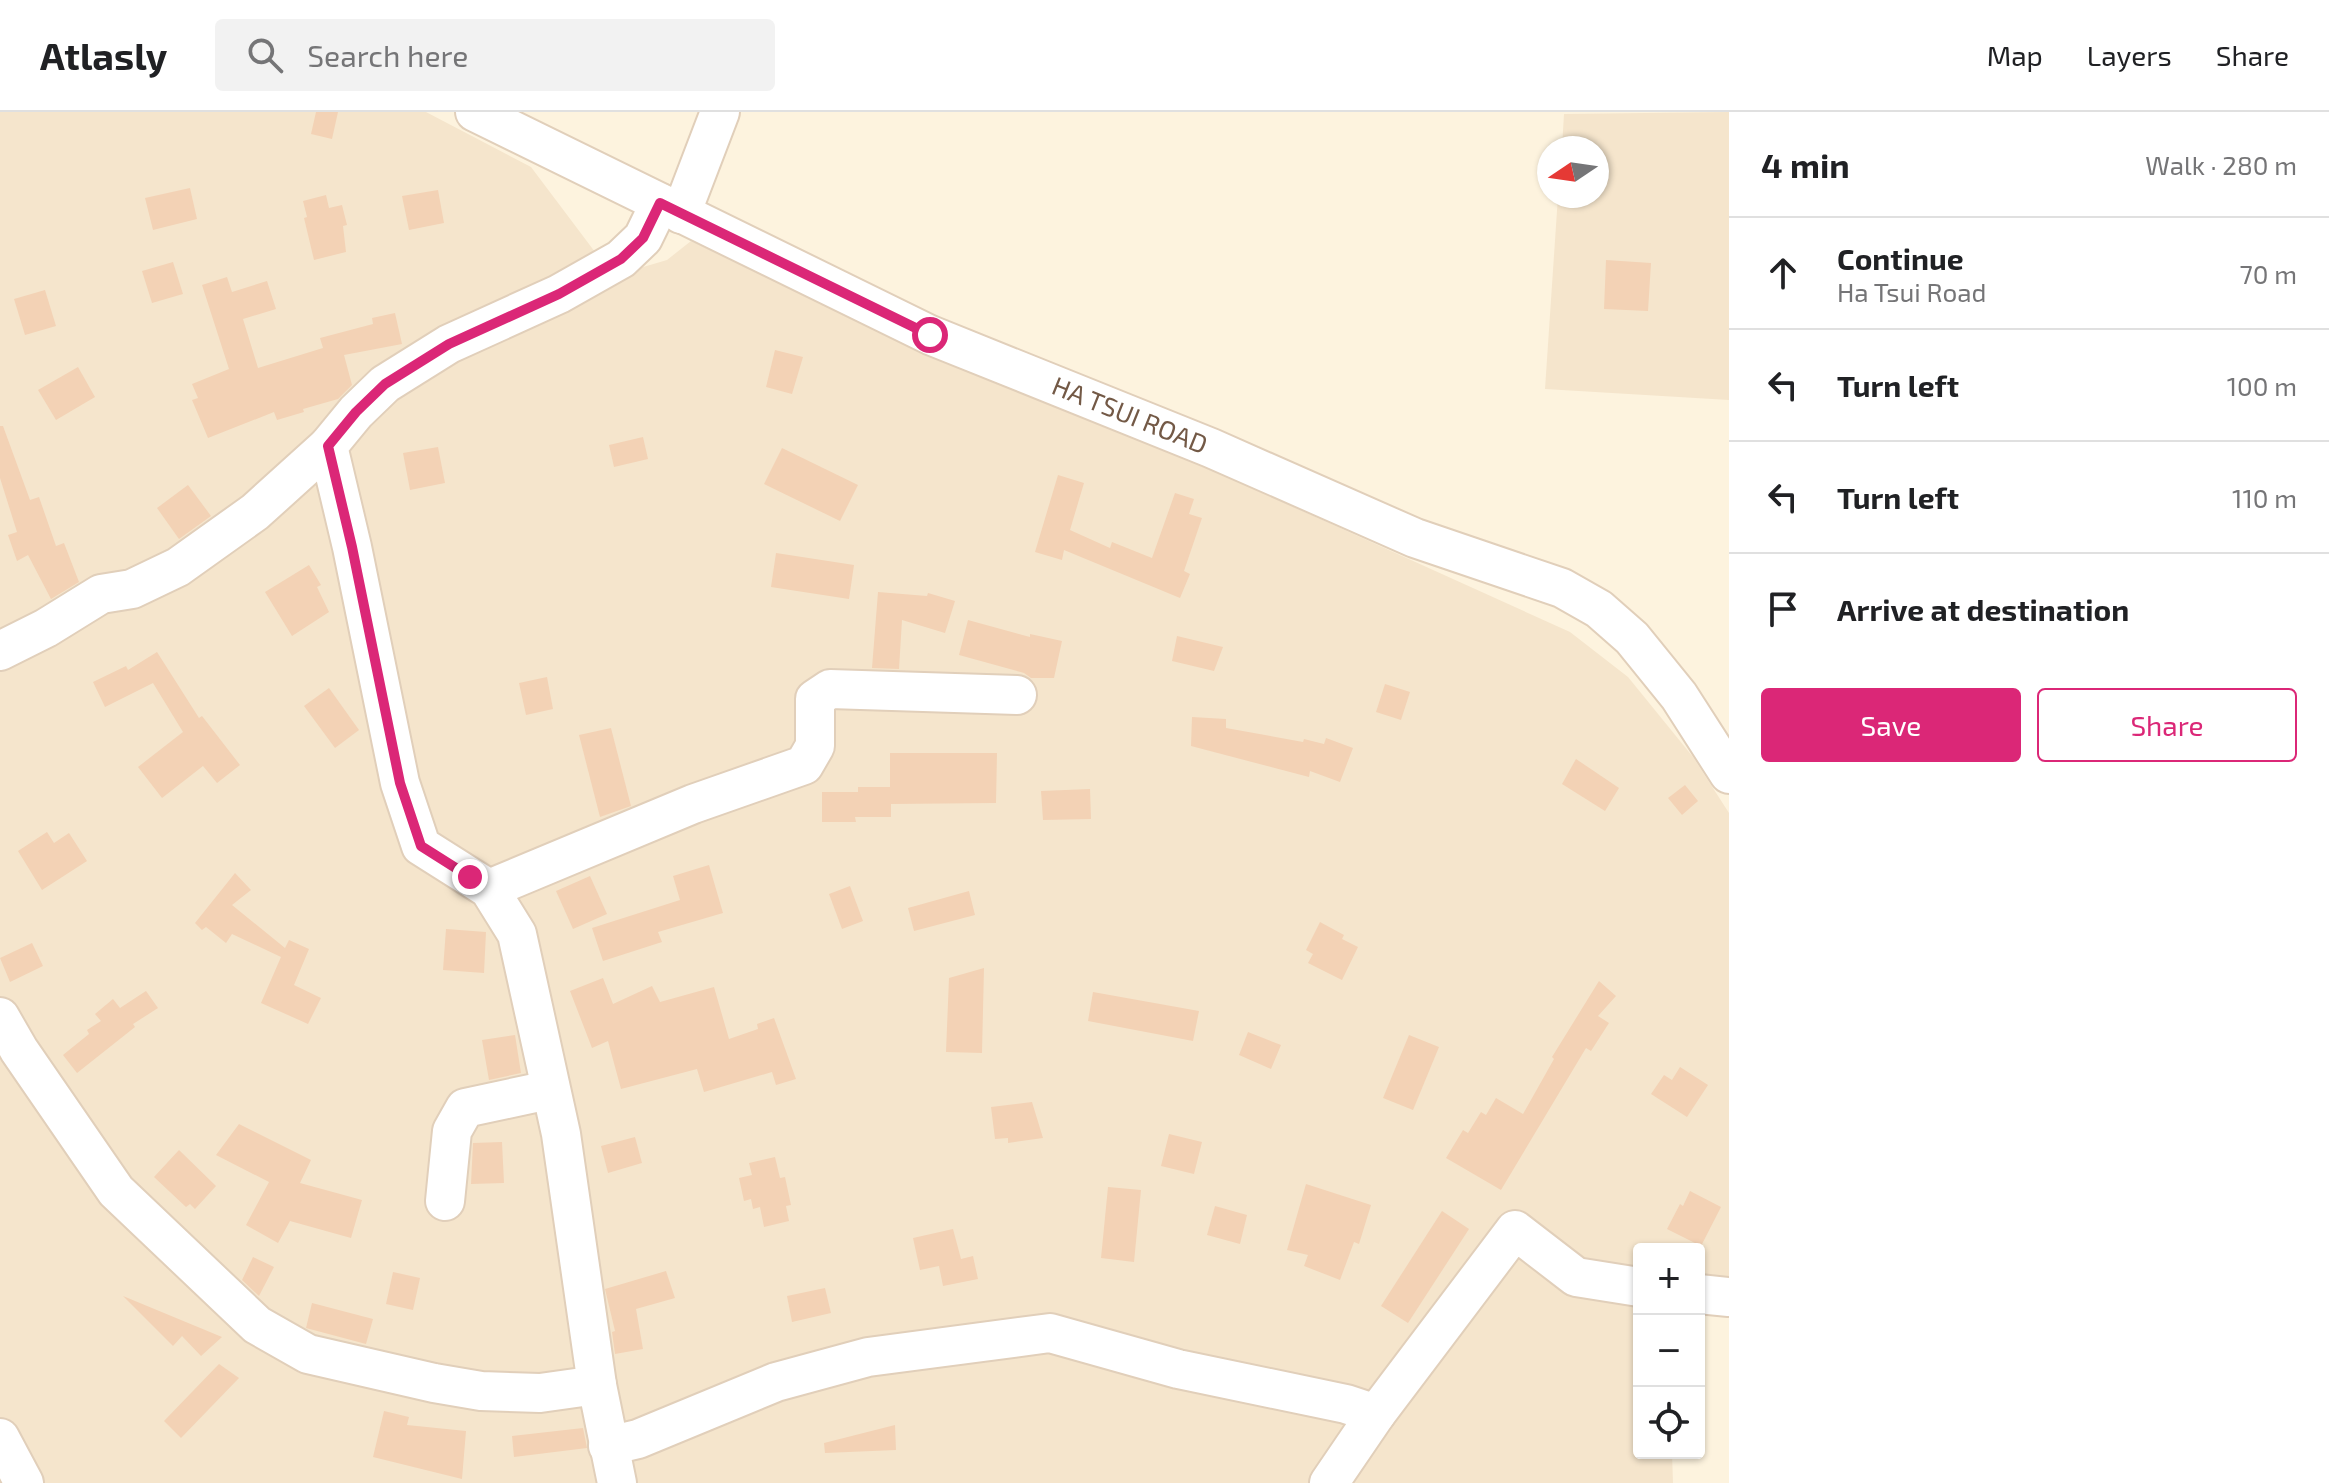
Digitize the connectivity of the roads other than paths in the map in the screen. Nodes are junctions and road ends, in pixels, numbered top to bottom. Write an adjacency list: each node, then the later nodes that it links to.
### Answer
1 (475, 112): 3 (street, HA TSUI ROAD)
2 (720, 112): 3 (street)
3 (671, 208): 4 (street); 7 (street, HA TSUI ROAD)
4 (328, 446): 5 (street); 8 (street)
5 (0, 651)
6 (1017, 695): 8 (street)
7 (1729, 774)
8 (489, 889): 10 (street)
9 (0, 1017): 15 (street)
10 (549, 1090): 11 (street); 15 (street)
11 (445, 1201)
12 (1633, 1286): 16 (street)
13 (1705, 1295): 14 (street)
14 (1729, 1297)
15 (597, 1385): 18 (street)
16 (1376, 1414): 18 (street); 21 (street)
17 (0, 1438): 19 (street)
18 (608, 1446): 20 (street)
19 (24, 1483)
20 (617, 1483)
21 (1329, 1483)

